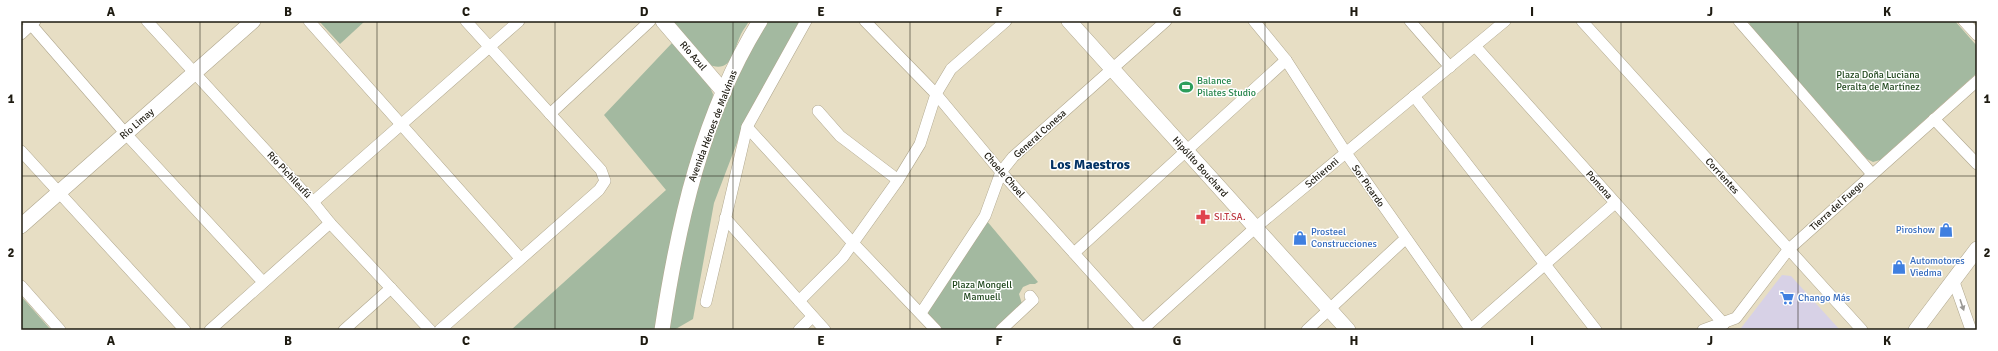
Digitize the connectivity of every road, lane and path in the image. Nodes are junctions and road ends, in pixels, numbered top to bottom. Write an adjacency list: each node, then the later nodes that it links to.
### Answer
1 (147, 21): 28 (street, Río Pichileufú)
2 (253, 21): 28 (main road, Río Limay)
3 (309, 21): 36 (street)
4 (466, 21): 24 (street)
5 (520, 21): 24 (street)
6 (650, 21): 34 (street)
7 (662, 21): 30 (main road, Río Azul)
8 (760, 21): 30 (main road, Avenida Héroes de Malvinas)
9 (806, 21): 37 (street)
10 (865, 21): 31 (street, Choele Choel)
11 (1006, 21): 31 (street)
12 (1069, 21): 27 (main road, Hipólito Bouchard)
13 (1166, 21): 27 (street, General Conesa)
14 (1254, 21): 25 (street, Sor Picardo)
15 (1410, 21): 26 (street)
16 (1505, 21): 23 (street, Schieroni)
17 (1582, 21): 56 (street, Corrientes)
18 (1739, 21): 44 (street)
19 (1964, 21): 22 (street)
20 (32, 22): 21 (street); 38 (street)
21 (21, 34)
22 (1977, 35)
23 (1475, 46): 26 (street, Schieroni); 48 (street, Pomona)
24 (490, 48): 34 (street); 36 (street)
25 (1286, 60): 40 (street); 41 (street, Sor Picardo)
26 (1450, 67): 32 (street, Schieroni)
27 (1113, 70): 40 (main road, Hipólito Bouchard); 43 (street, General Conesa)
28 (195, 73): 38 (main road, Río Limay); 47 (street, Río Pichileufú)
29 (1977, 81): 35 (street, Tierra del Fuego)
30 (724, 92): 78 (main road, Avenida Héroes de Malvinas)
31 (936, 94): 43 (street, Choele Choel); 45 (street)
32 (1414, 96): 41 (street, Schieroni); 59 (street)
33 (818, 111): 45 (street)
34 (550, 114): 58 (street)
35 (1934, 119): 42 (street); 44 (street, Tierra del Fuego)
36 (400, 124): 47 (street); 58 (street)
37 (747, 126): 49 (street); 54 (street)
38 (126, 134): 46 (main road, Río Limay); 61 (street)
39 (21, 151): 46 (street)
40 (1186, 151): 52 (main road, Hipólito Bouchard); 57 (street)
41 (1346, 153): 52 (street, Schieroni); 53 (street, Sor Picardo)
42 (1977, 164)
43 (1001, 172): 57 (street, Choele Choel); 68 (street, General Conesa)
44 (1872, 174): 56 (street, Tierra del Fuego)
45 (898, 180): 54 (street)
46 (59, 193): 51 (main road, Río Limay); 73 (street)
47 (313, 202): 50 (street, Río Pichileufú)
48 (1615, 204): 59 (street); 70 (street, Pomona)
49 (725, 218): 65 (street); 66 (street)
50 (330, 223): 61 (street); 63 (street, Río Pichileufú)
51 (21, 226)
52 (1255, 228): 67 (main road, Hipólito Bouchard); 83 (street, Schieroni)
53 (1405, 239): 67 (street); 86 (street, Sor Picardo)
54 (853, 243): 65 (street); 68 (street)
55 (1977, 248): 60 (main road)
56 (1788, 250): 70 (street, Tierra del Fuego); 71 (street, Corrientes)
57 (1074, 253): 83 (street, Choele Choel)
58 (520, 258): 77 (street)
59 (1546, 264): 86 (street); 87 (street)
60 (1954, 279): 89 (main road); 90 (street, one-way to 90)
61 (263, 282): 74 (street)
62 (21, 286): 72 (street)
63 (391, 288): 75 (street); 76 (street, Río Pichileufú)
64 (1030, 296): 82 (street)
65 (799, 301): 69 (street)
66 (706, 302)
67 (1329, 310): 84 (street); 85 (main road, Hipólito Bouchard)
68 (920, 313): 81 (street)
69 (812, 317): 79 (street); 80 (street)
70 (1724, 324): 88 (street, Tierra del Fuego)
71 (1860, 329)
72 (60, 330)
73 (185, 330)
74 (210, 330)
75 (344, 330)
76 (430, 330)
77 (440, 330)
78 (662, 330)
79 (799, 330)
80 (825, 330)
81 (936, 330)
82 (1001, 330)
83 (1143, 330)
84 (1307, 330)
85 (1348, 330)
86 (1471, 330)
87 (1596, 330)
88 (1703, 330)
89 (1916, 330)
90 (1971, 330)

